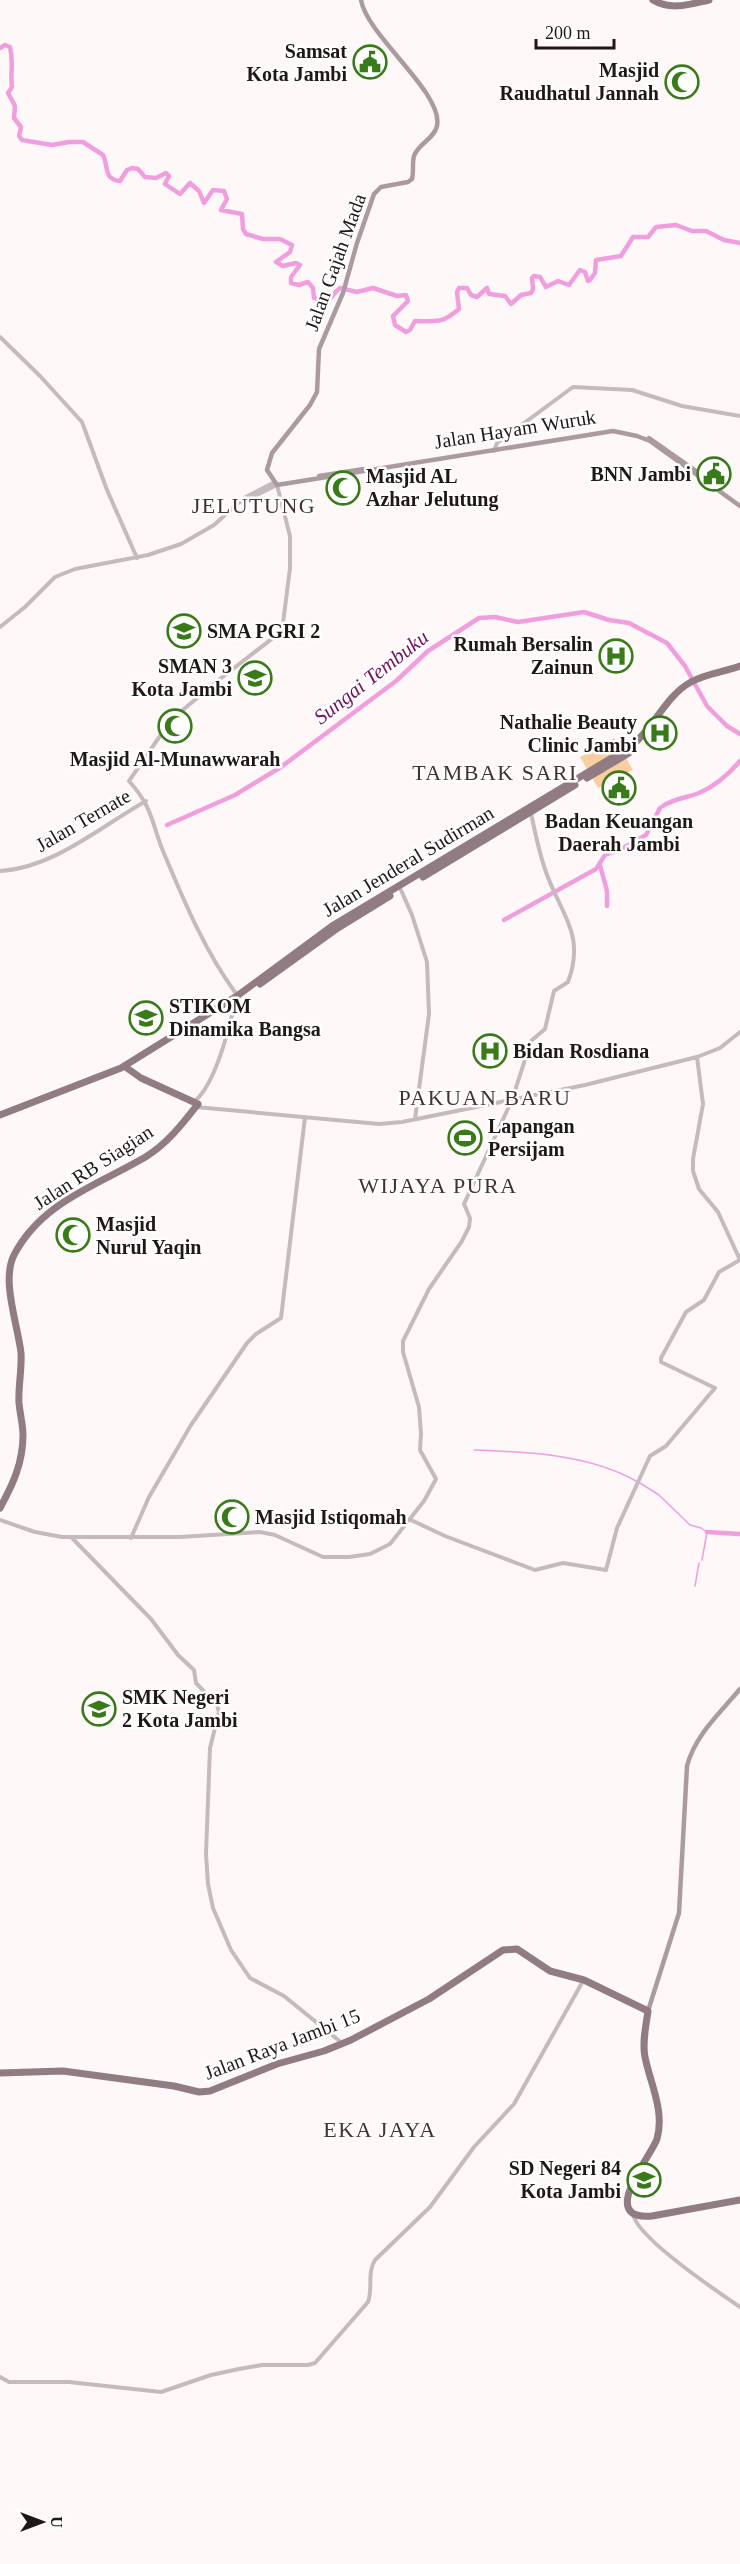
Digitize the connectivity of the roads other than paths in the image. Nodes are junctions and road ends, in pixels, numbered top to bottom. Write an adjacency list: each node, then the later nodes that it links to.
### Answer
1 (361, 0): 9 (main road, Jalan Gajah Mada)
2 (653, 0): 5 (highway)
3 (659, 0): 4 (highway)
4 (698, 0)
5 (710, 0)
6 (0, 337): 11 (street)
7 (740, 416): 8 (street)
8 (494, 449): 9 (main road, Jalan Hayam Wuruk); 10 (main road, Jalan Hayam Wuruk)
9 (276, 484): 11 (street); 15 (street)
10 (740, 504)
11 (137, 558): 12 (street)
12 (0, 627)
13 (740, 668): 14 (highway, Jalan Jenderal Sudirman)
14 (598, 769): 16 (highway, Jalan Jenderal Sudirman); 17 (highway, Jalan Jenderal Sudirman)
15 (146, 801): 19 (street, Jalan Ternate); 22 (street)
16 (530, 812): 17 (highway, Jalan Jenderal Sudirman); 26 (street)
17 (499, 828): 18 (highway, Jalan Jenderal Sudirman)
18 (432, 869): 20 (highway, Jalan Jenderal Sudirman); 21 (highway, Jalan Jenderal Sudirman)
19 (0, 871)
20 (400, 890): 21 (highway, Jalan Jenderal Sudirman); 30 (street)
21 (281, 967): 22 (highway, Jalan Jenderal Sudirman)
22 (236, 999): 25 (highway, Jalan Jenderal Sudirman); 27 (street)
23 (740, 1032): 24 (street)
24 (697, 1057): 26 (street); 31 (street)
25 (123, 1068): 27 (highway); 28 (highway, Jalan Jenderal Sudirman)
26 (512, 1100): 30 (street); 36 (street)
27 (196, 1104): 29 (street); 32 (highway, Jalan RB Siagian)
28 (0, 1117)
29 (305, 1117): 30 (street); 38 (street)
30 (415, 1119)
31 (740, 1260): 36 (street)
32 (17, 1403): 33 (highway, Jalan RB Siagian); 34 (highway, Jalan RB Siagian)
33 (0, 1500)
34 (0, 1508)
35 (0, 1520): 37 (street)
36 (411, 1520): 38 (street)
37 (72, 1538): 38 (street); 42 (street)
38 (131, 1538)
39 (740, 1689): 41 (main road)
40 (584, 1980): 41 (highway, Jalan Raya Jambi 15); 42 (highway, Jalan Raya Jambi 15); 47 (street)
41 (648, 2011): 45 (highway)
42 (342, 2043): 43 (highway, Jalan Raya Jambi 15)
43 (0, 2073)
44 (740, 2200): 45 (highway)
45 (633, 2213): 46 (street)
46 (740, 2307)
47 (0, 2377)

